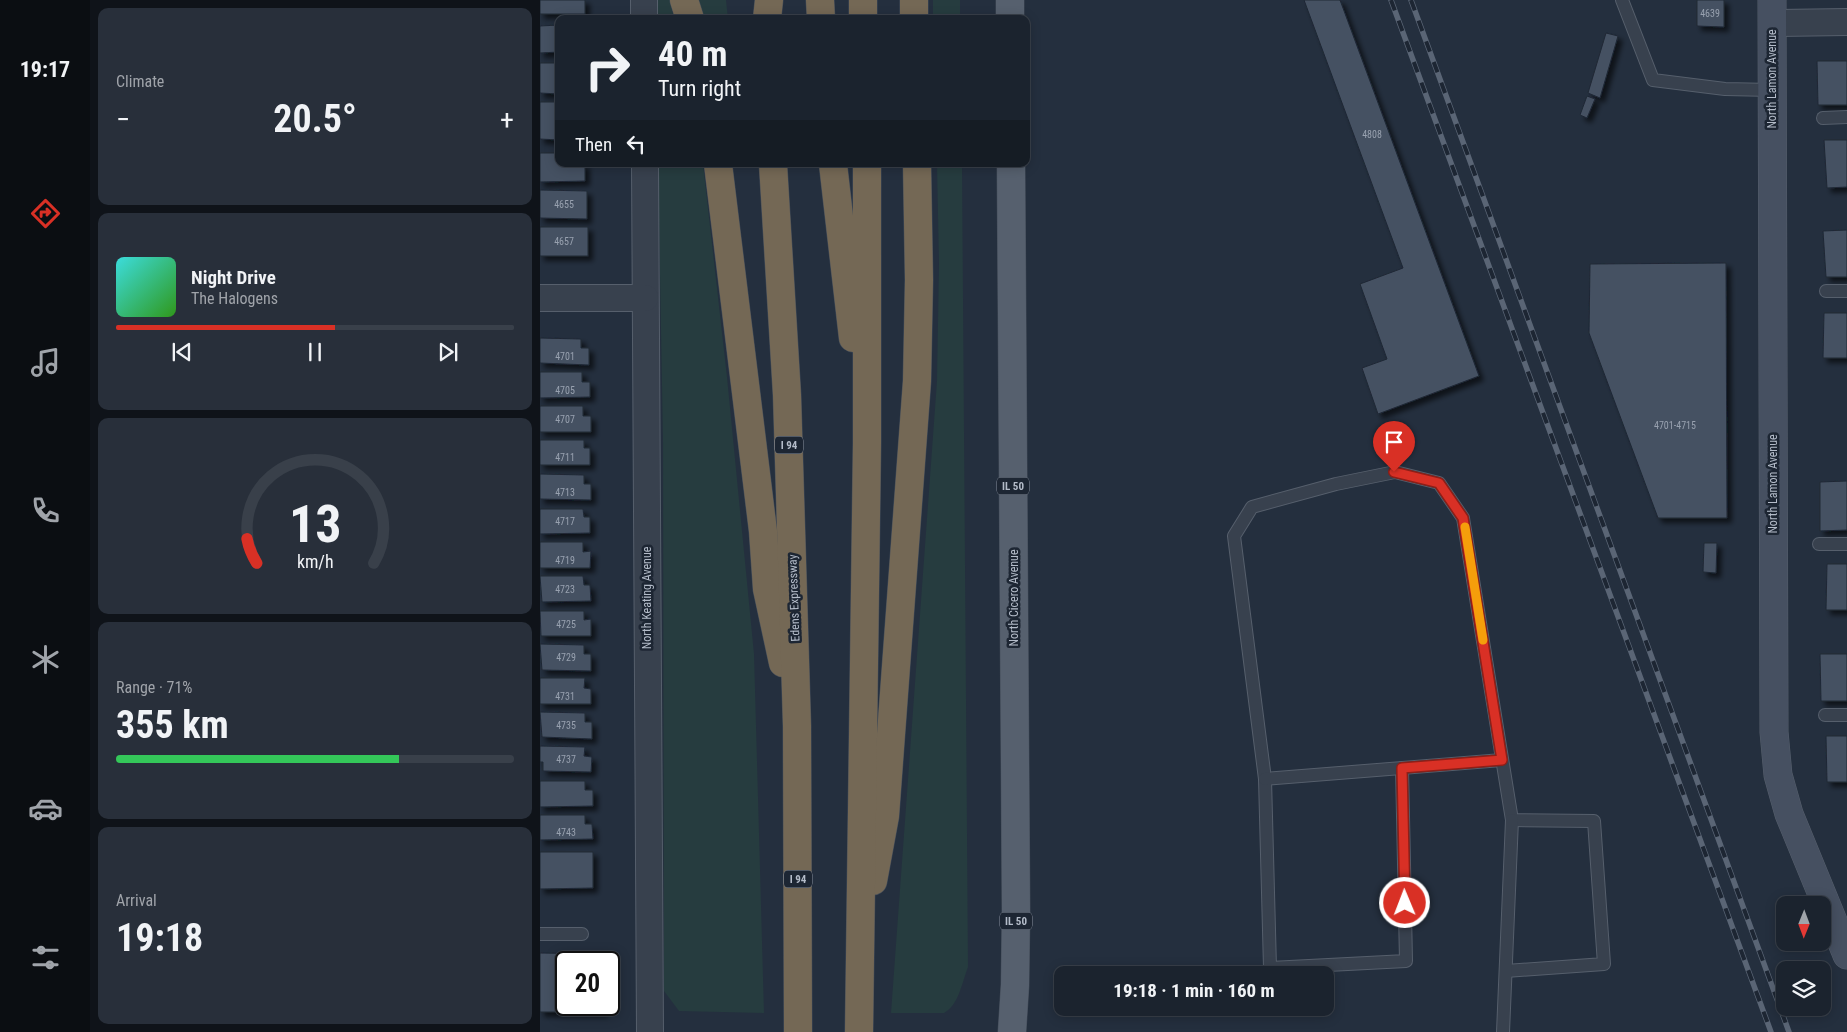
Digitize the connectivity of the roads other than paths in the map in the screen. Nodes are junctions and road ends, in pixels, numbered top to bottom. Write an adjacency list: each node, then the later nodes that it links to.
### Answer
1 (644, 0): 11 (street)
2 (684, 0): 12 (highway)
3 (761, 0): 13 (highway)
4 (769, 0): 14 (highway)
5 (820, 0): 15 (highway)
6 (863, 0): 16 (highway)
7 (914, 0): 17 (highway)
8 (1010, 0): 18 (main road)
9 (1622, 0): 20 (lane)
10 (1772, 11): 19 (street); 20 (street, North Lamon Avenue)
11 (644, 15)
12 (689, 15)
13 (762, 15)
14 (767, 15)
15 (822, 15)
16 (864, 15)
17 (914, 15)
18 (1010, 15)
19 (1847, 22)
20 (1772, 90): 47 (street, North Lamon Avenue)
21 (1847, 117): 22 (lane)
22 (1823, 118)
23 (645, 167): 33 (street, North Keating Avenue)
24 (718, 167): 39 (highway)
25 (773, 167): 39 (highway, Edens Expressway / I 94)
26 (833, 167): 34 (highway)
27 (867, 167): 34 (highway)
28 (917, 167): 46 (highway)
29 (1011, 167): 52 (main road, North Cicero Avenue / IL 50)
30 (1847, 291): 31 (lane)
31 (1826, 292)
32 (540, 298): 33 (street)
33 (645, 298): 49 (street, North Keating Avenue)
34 (866, 443): 46 (highway)
35 (1818, 544): 36 (lane)
36 (1847, 544)
37 (1825, 715): 38 (lane)
38 (1847, 715)
39 (798, 726): 50 (highway, Edens Expressway / I 94)
40 (1502, 760): 41 (lane); 42 (lane); 43 (lane)
41 (1402, 768): 42 (lane); 42 (lane)
42 (1265, 779)
43 (1512, 820): 48 (lane); 48 (lane)
44 (540, 934): 45 (lane)
45 (582, 934)
46 (859, 956): 51 (highway)
47 (1847, 956)
48 (1506, 971): 53 (lane)
49 (650, 1032)
50 (798, 1032)
51 (859, 1032)
52 (1012, 1032)
53 (1503, 1032)

